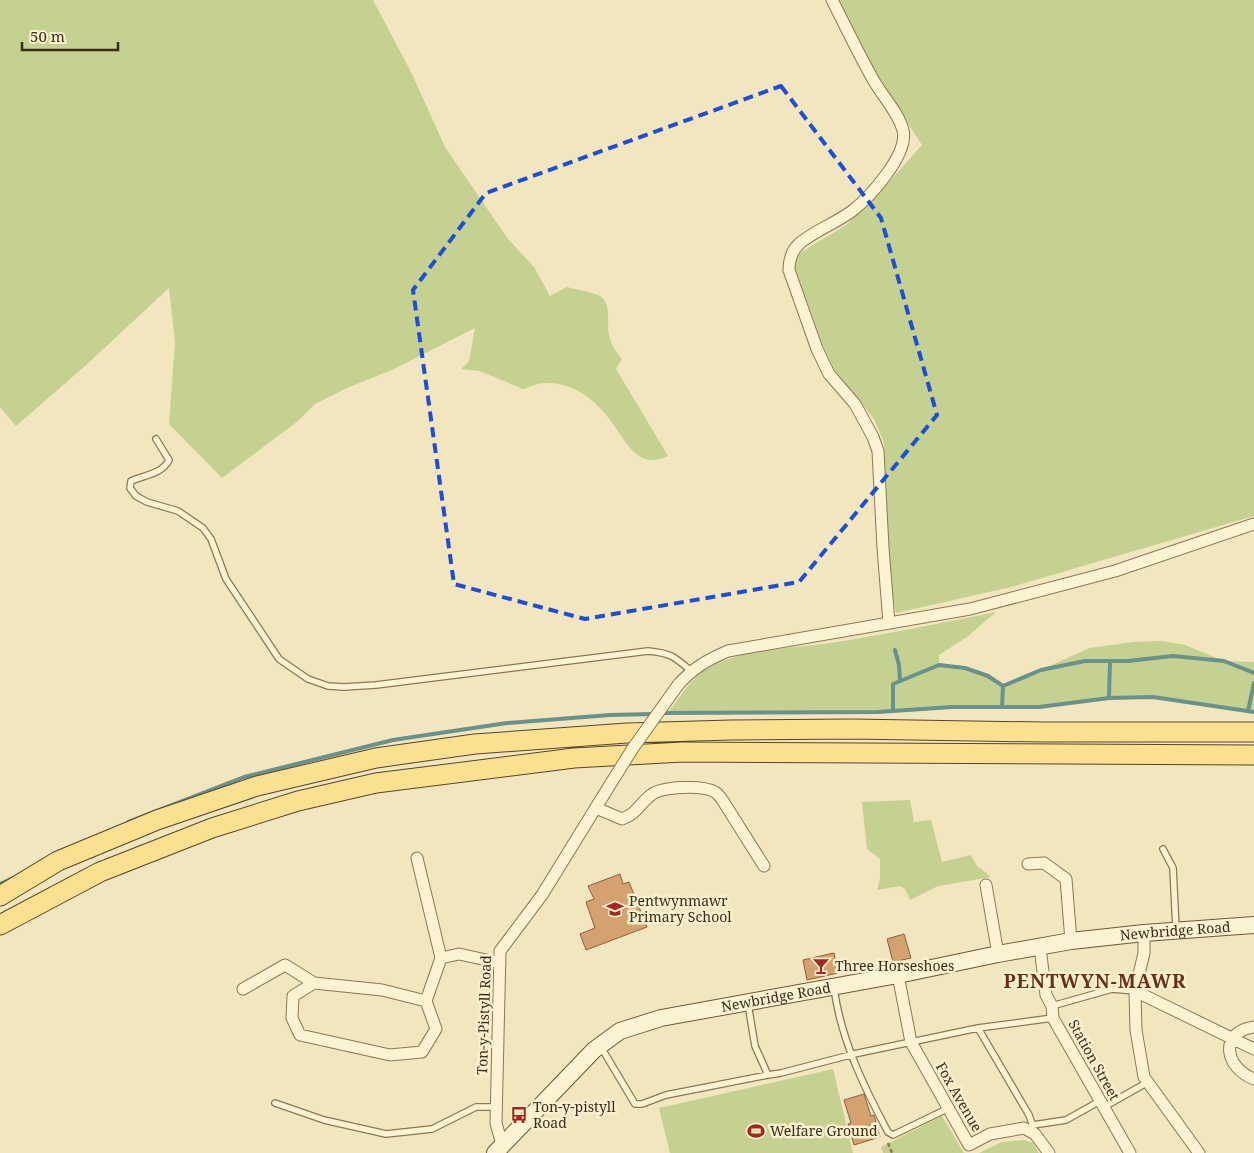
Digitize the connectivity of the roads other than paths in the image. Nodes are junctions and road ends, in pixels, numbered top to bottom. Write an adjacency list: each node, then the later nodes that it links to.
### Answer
1 (832, 0): 4 (street)
2 (156, 439): 5 (lane)
3 (1254, 524): 4 (street, Ton-y-Pistyll Road)
4 (890, 623): 5 (street, Ton-y-Pistyll Road)
5 (690, 671): 8 (street, Ton-y-Pistyll Road, bridge)
6 (1254, 732): 14 (main road)
7 (1254, 755): 15 (main road)
8 (596, 808): 12 (street); 23 (street, Ton-y-Pistyll Road)
9 (1163, 849): 17 (lane)
10 (418, 858): 22 (street)
11 (1028, 864): 19 (street)
12 (764, 866)
13 (986, 885): 21 (street)
14 (0, 896)
15 (0, 925)
16 (1254, 925): 17 (street, Newbridge Road)
17 (1176, 931): 18 (street, Newbridge Road)
18 (1144, 933): 19 (street, Newbridge Road); 28 (street)
19 (1071, 942): 20 (street, Newbridge Road)
20 (1040, 948): 21 (street, Newbridge Road); 31 (street, Station Street)
21 (998, 954): 24 (street, Newbridge Road)
22 (441, 958): 23 (street); 29 (street)
23 (500, 963): 44 (street, Ton-y-Pistyll Road)
24 (898, 975): 26 (street, Newbridge Road); 35 (street, Fox Avenue)
25 (314, 983): 27 (street); 29 (street); 29 (street)
26 (833, 986): 30 (street, Newbridge Road); 38 (lane)
27 (243, 989)
28 (1135, 991): 31 (lane); 34 (street); 41 (street)
29 (426, 1001)
30 (748, 1002): 36 (street, Newbridge Road); 39 (lane)
31 (1052, 1012): 33 (lane); 43 (street, Station Street)
32 (1254, 1027): 34 (street)
33 (978, 1028): 35 (lane); 46 (lane)
34 (1232, 1038): 37 (street); 40 (street)
35 (911, 1042): 38 (lane); 45 (street, Fox Avenue)
36 (600, 1045): 39 (lane); 47 (street, Newbridge Road)
37 (1254, 1049)
38 (851, 1055): 39 (lane); 45 (lane)
39 (768, 1075)
40 (1254, 1078)
41 (1148, 1082): 43 (lane); 50 (street)
42 (275, 1103): 44 (lane)
43 (1102, 1104): 46 (lane); 49 (street, Station Street)
44 (496, 1107): 47 (street, Ton-y-Pistyll Road)
45 (948, 1108): 46 (street, Fox Avenue)
46 (1034, 1130): 48 (street)
47 (498, 1149)
48 (1049, 1153)
49 (1130, 1153)
50 (1199, 1153)

